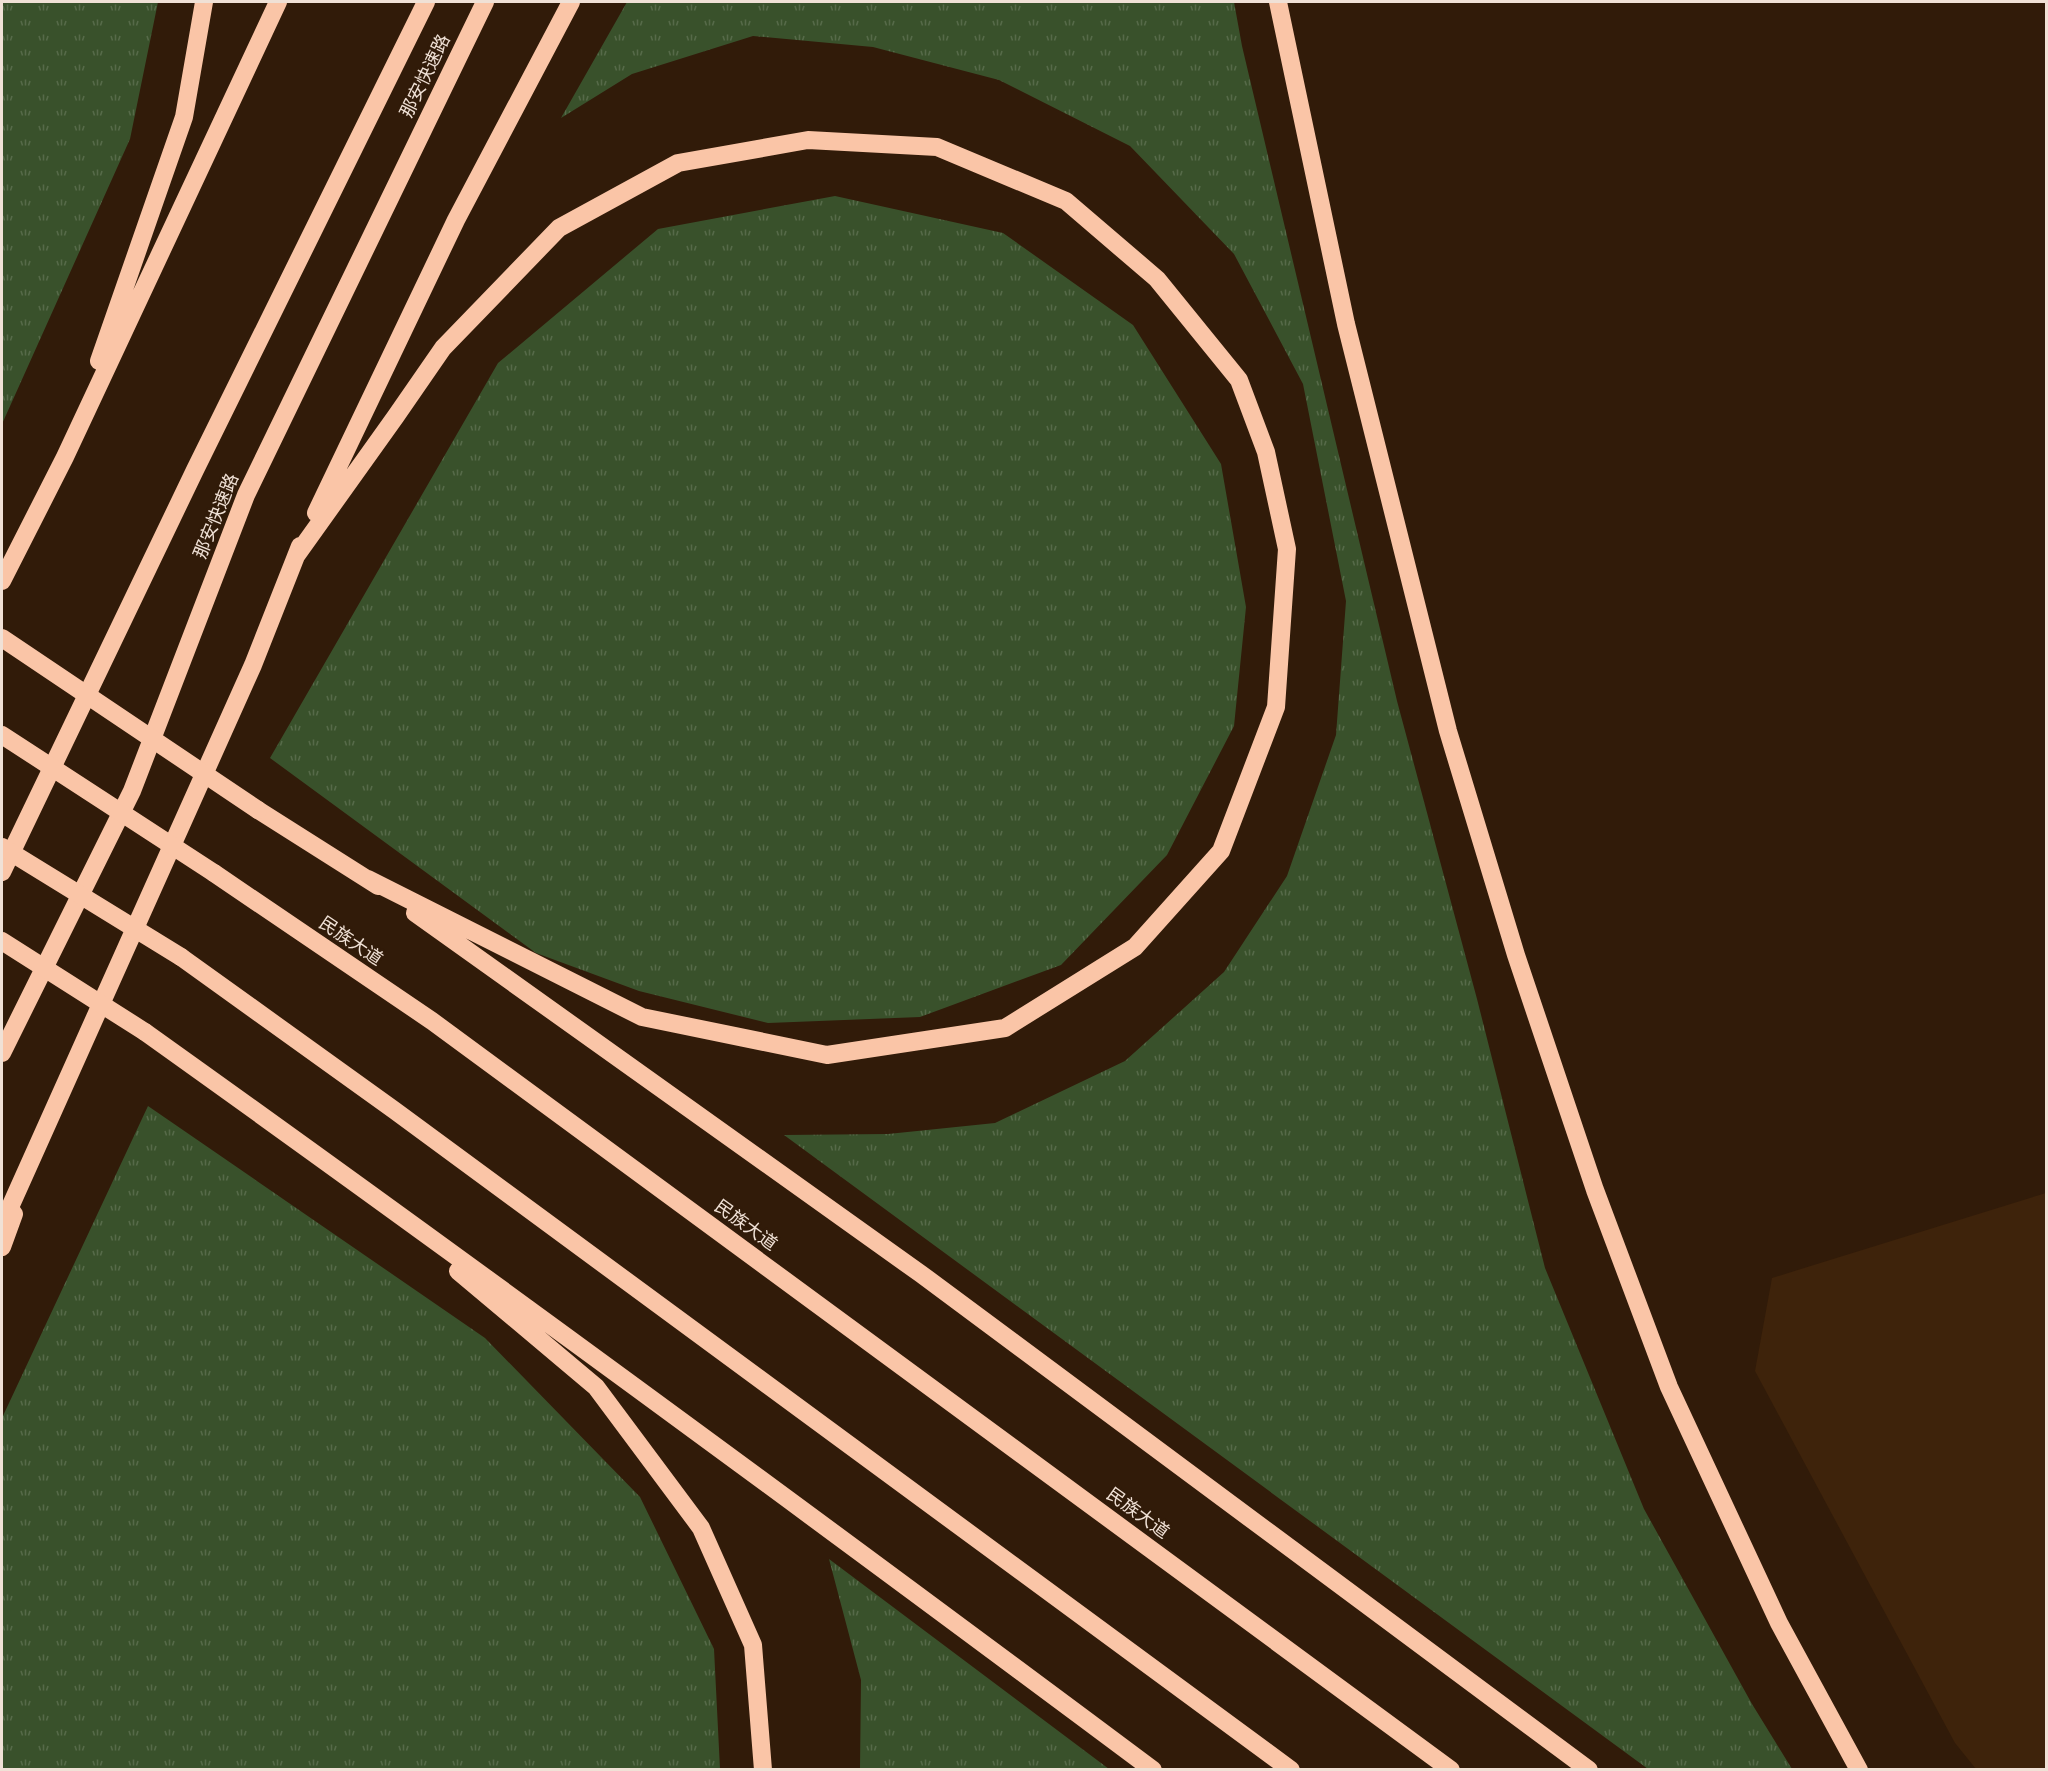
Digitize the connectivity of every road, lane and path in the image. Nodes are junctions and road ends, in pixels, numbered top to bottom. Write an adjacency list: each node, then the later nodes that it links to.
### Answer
1 (204, 2): 7 (highway)
2 (278, 2): 7 (highway)
3 (426, 2): 13 (highway, 那安快速路)
4 (485, 2): 16 (highway, 那安快速路)
5 (571, 2): 8 (highway)
6 (1278, 2): 26 (highway)
7 (65, 457): 9 (highway)
8 (296, 556): 14 (highway); 17 (highway)
9 (2, 581)
10 (2, 638): 14 (highway, bridge)
11 (2, 735): 24 (highway, 民族大道, bridge)
12 (2, 847): 23 (highway, bridge)
13 (2, 872)
14 (368, 879): 25 (highway)
15 (2, 941): 18 (highway, bridge)
16 (2, 1053)
17 (61, 1092): 19 (highway); 20 (highway)
18 (340, 1171): 21 (highway); 22 (highway)
19 (2, 1225)
20 (2, 1247)
21 (763, 1770)
22 (1153, 1770)
23 (1291, 1770)
24 (1451, 1770)
25 (1589, 1770)
26 (1859, 1770)

